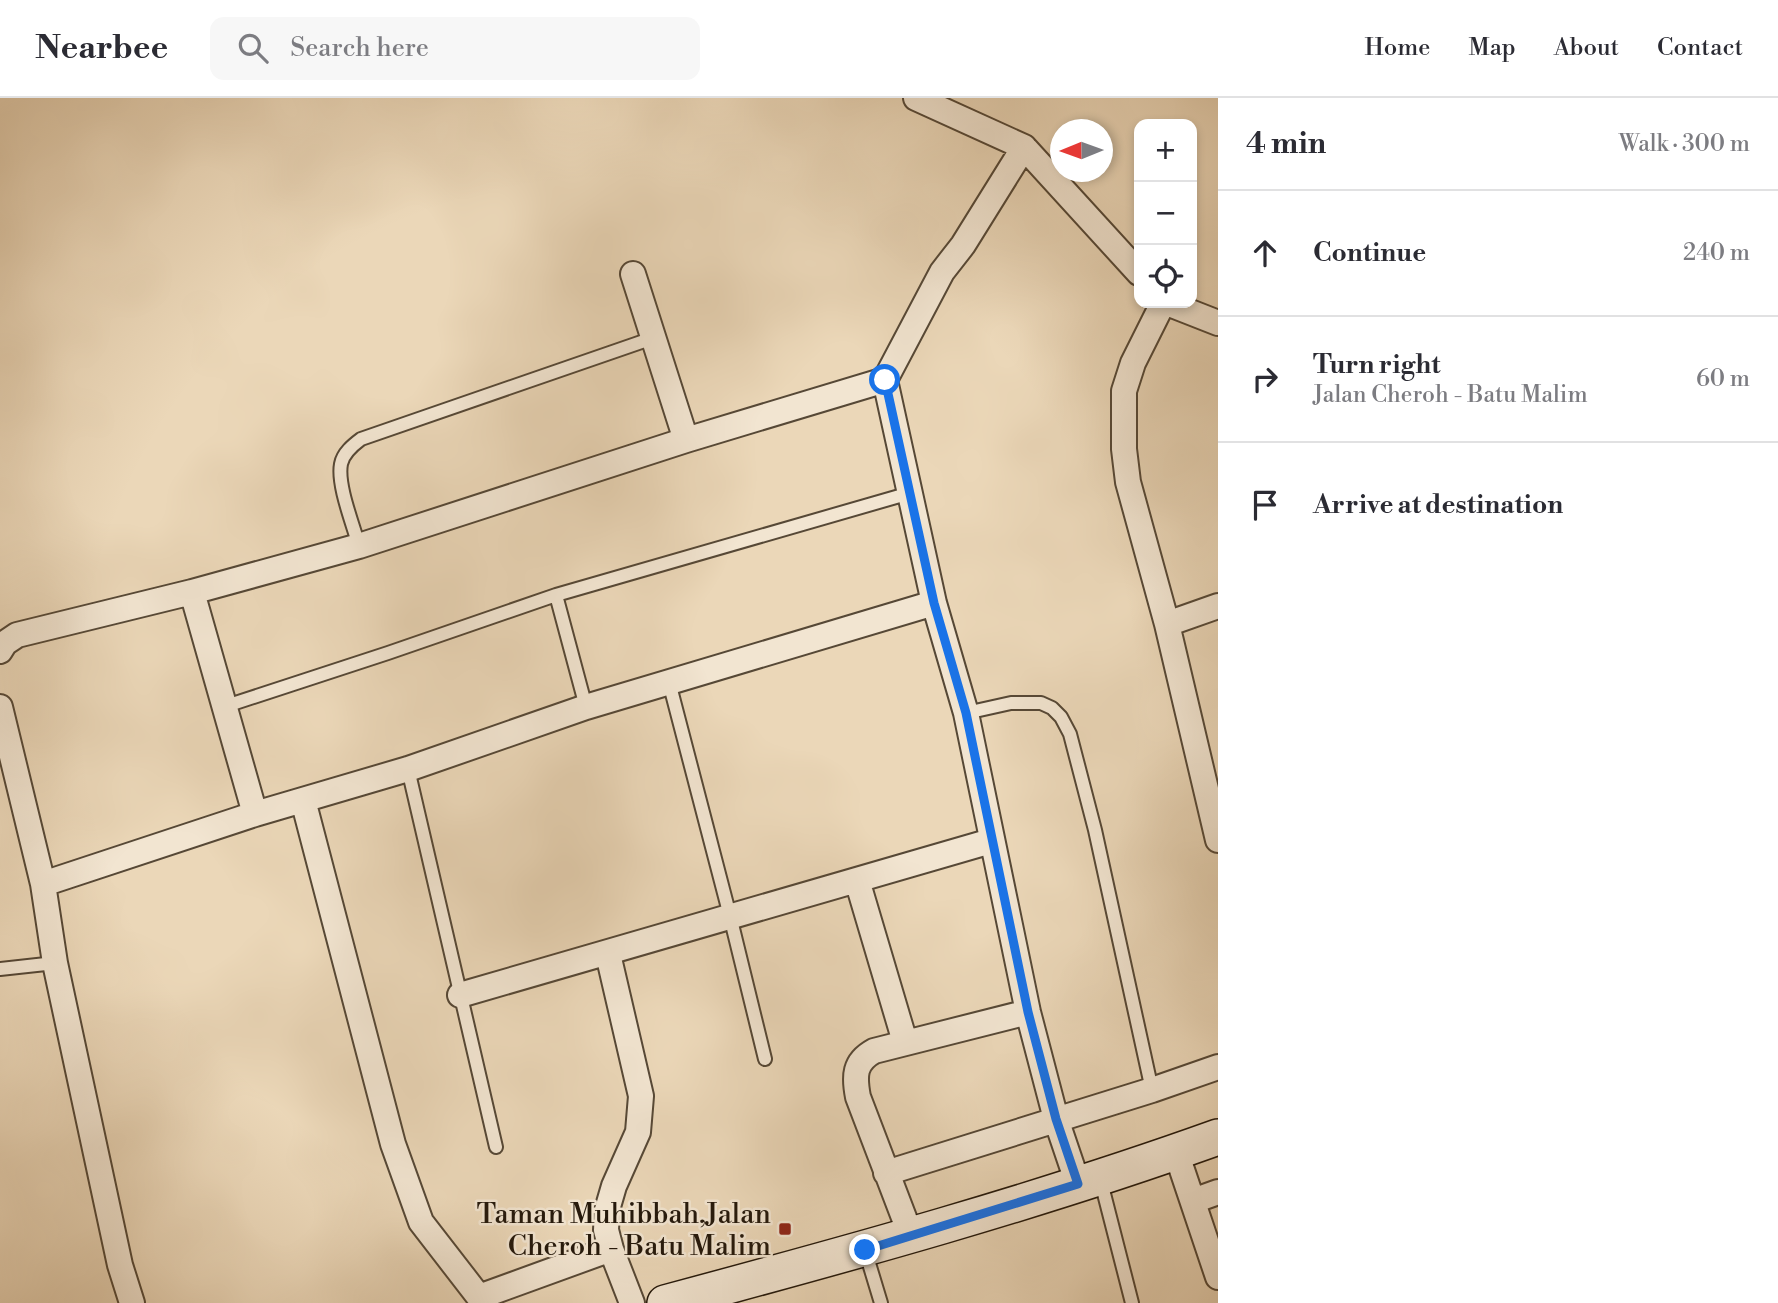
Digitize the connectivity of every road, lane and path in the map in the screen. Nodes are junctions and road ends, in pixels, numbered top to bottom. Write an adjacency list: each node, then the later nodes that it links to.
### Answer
1 (916, 98): 2 (street)
2 (1024, 146): 3 (street); 9 (street)
3 (1134, 267)
4 (633, 274): 8 (street)
5 (1162, 308): 17 (street)
6 (1178, 308): 7 (street)
7 (1218, 323)
8 (653, 338): 10 (street); 12 (lane)
9 (885, 380): 10 (street); 11 (street)
10 (686, 440): 12 (street)
11 (910, 493): 14 (lane); 15 (street)
12 (359, 546): 13 (street)
13 (192, 592): 18 (street); 21 (street)
14 (556, 595): 21 (lane); 22 (lane)
15 (934, 603): 19 (street); 23 (street)
16 (1218, 606): 17 (street)
17 (1167, 624): 27 (street)
18 (0, 651)
19 (669, 682): 22 (street); 31 (lane)
20 (0, 707): 30 (street)
21 (223, 707): 26 (street)
22 (586, 707): 24 (street)
23 (966, 713): 28 (street); 40 (lane)
24 (408, 769): 25 (street); 35 (lane)
25 (303, 800): 26 (street); 53 (street)
26 (255, 814): 30 (street)
27 (1218, 838)
28 (991, 841): 29 (street); 36 (street)
29 (857, 880): 31 (street); 37 (street)
30 (43, 884): 33 (street)
31 (730, 916): 32 (street); 38 (lane)
32 (608, 954): 35 (street); 50 (street)
33 (55, 963): 34 (lane); 54 (street)
34 (0, 970)
35 (460, 995): 43 (lane)
36 (1028, 1012): 37 (street); 41 (street)
37 (905, 1042): 45 (street)
38 (765, 1059)
39 (1218, 1067): 40 (street)
40 (1152, 1090): 41 (street)
41 (1056, 1119): 45 (street); 46 (street)
42 (1218, 1137): 44 (main road)
43 (496, 1147)
44 (1176, 1152): 46 (main road); 48 (street)
45 (886, 1173): 49 (street)
46 (1089, 1181): 49 (main road); 58 (lane)
47 (1218, 1192): 48 (street)
48 (1193, 1201): 52 (street)
49 (911, 1236): 51 (main road)
50 (611, 1250): 53 (street); 55 (street)
51 (865, 1250): 56 (main road); 57 (lane)
52 (1218, 1277)
53 (481, 1300)
54 (132, 1303)
55 (632, 1303)
56 (665, 1303)
57 (881, 1303)
58 (1132, 1303)

